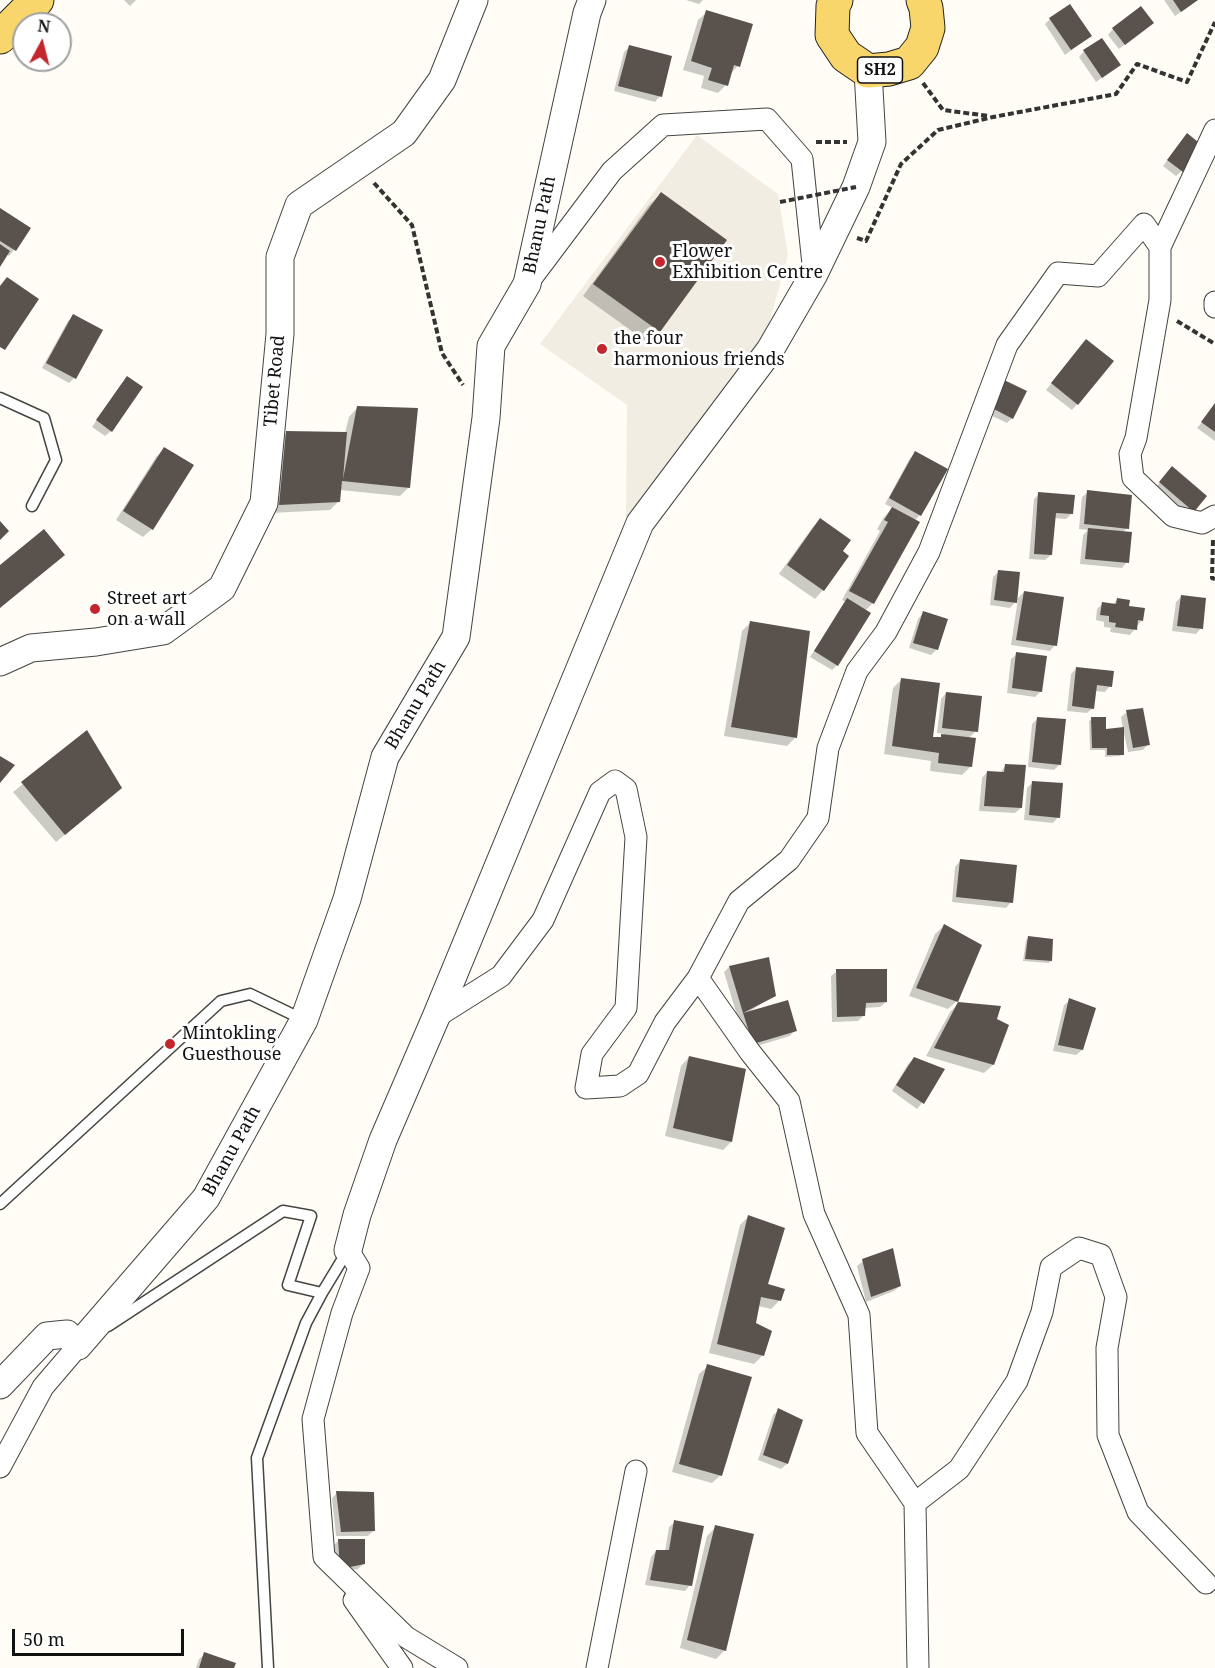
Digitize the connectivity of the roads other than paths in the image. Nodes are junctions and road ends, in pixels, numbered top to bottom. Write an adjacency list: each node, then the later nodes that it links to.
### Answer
1 (37, 0): 6 (main road)
2 (474, 0): 17 (street, Tibet Road)
3 (592, 0): 11 (street, Bhanu Path)
4 (837, 0): 7 (main road, SH2)
5 (923, 0): 7 (main road, SH2)
6 (0, 37)
7 (868, 71): 10 (street)
8 (1215, 130): 9 (street)
9 (1160, 247): 16 (street); 18 (street)
10 (814, 274): 11 (street); 19 (street)
11 (527, 284): 20 (street, Bhanu Path)
12 (1215, 302): 13 (street)
13 (1215, 307)
14 (0, 398): 15 (lane)
15 (32, 506)
16 (1214, 517)
17 (0, 662)
18 (698, 978): 19 (street); 28 (street)
19 (436, 1017): 22 (street)
20 (304, 1020): 21 (lane); 24 (street, Bhanu Path)
21 (0, 1204)
22 (348, 1250): 23 (lane); 29 (street)
23 (322, 1293): 24 (lane); 31 (lane)
24 (78, 1346): 25 (street); 26 (street)
25 (0, 1385)
26 (0, 1467)
27 (636, 1471): 34 (street)
28 (915, 1503): 30 (street); 35 (street)
29 (324, 1557): 32 (street); 33 (street)
30 (1206, 1582)
31 (268, 1668)
32 (402, 1668)
33 (457, 1668)
34 (597, 1668)
35 (918, 1668)

